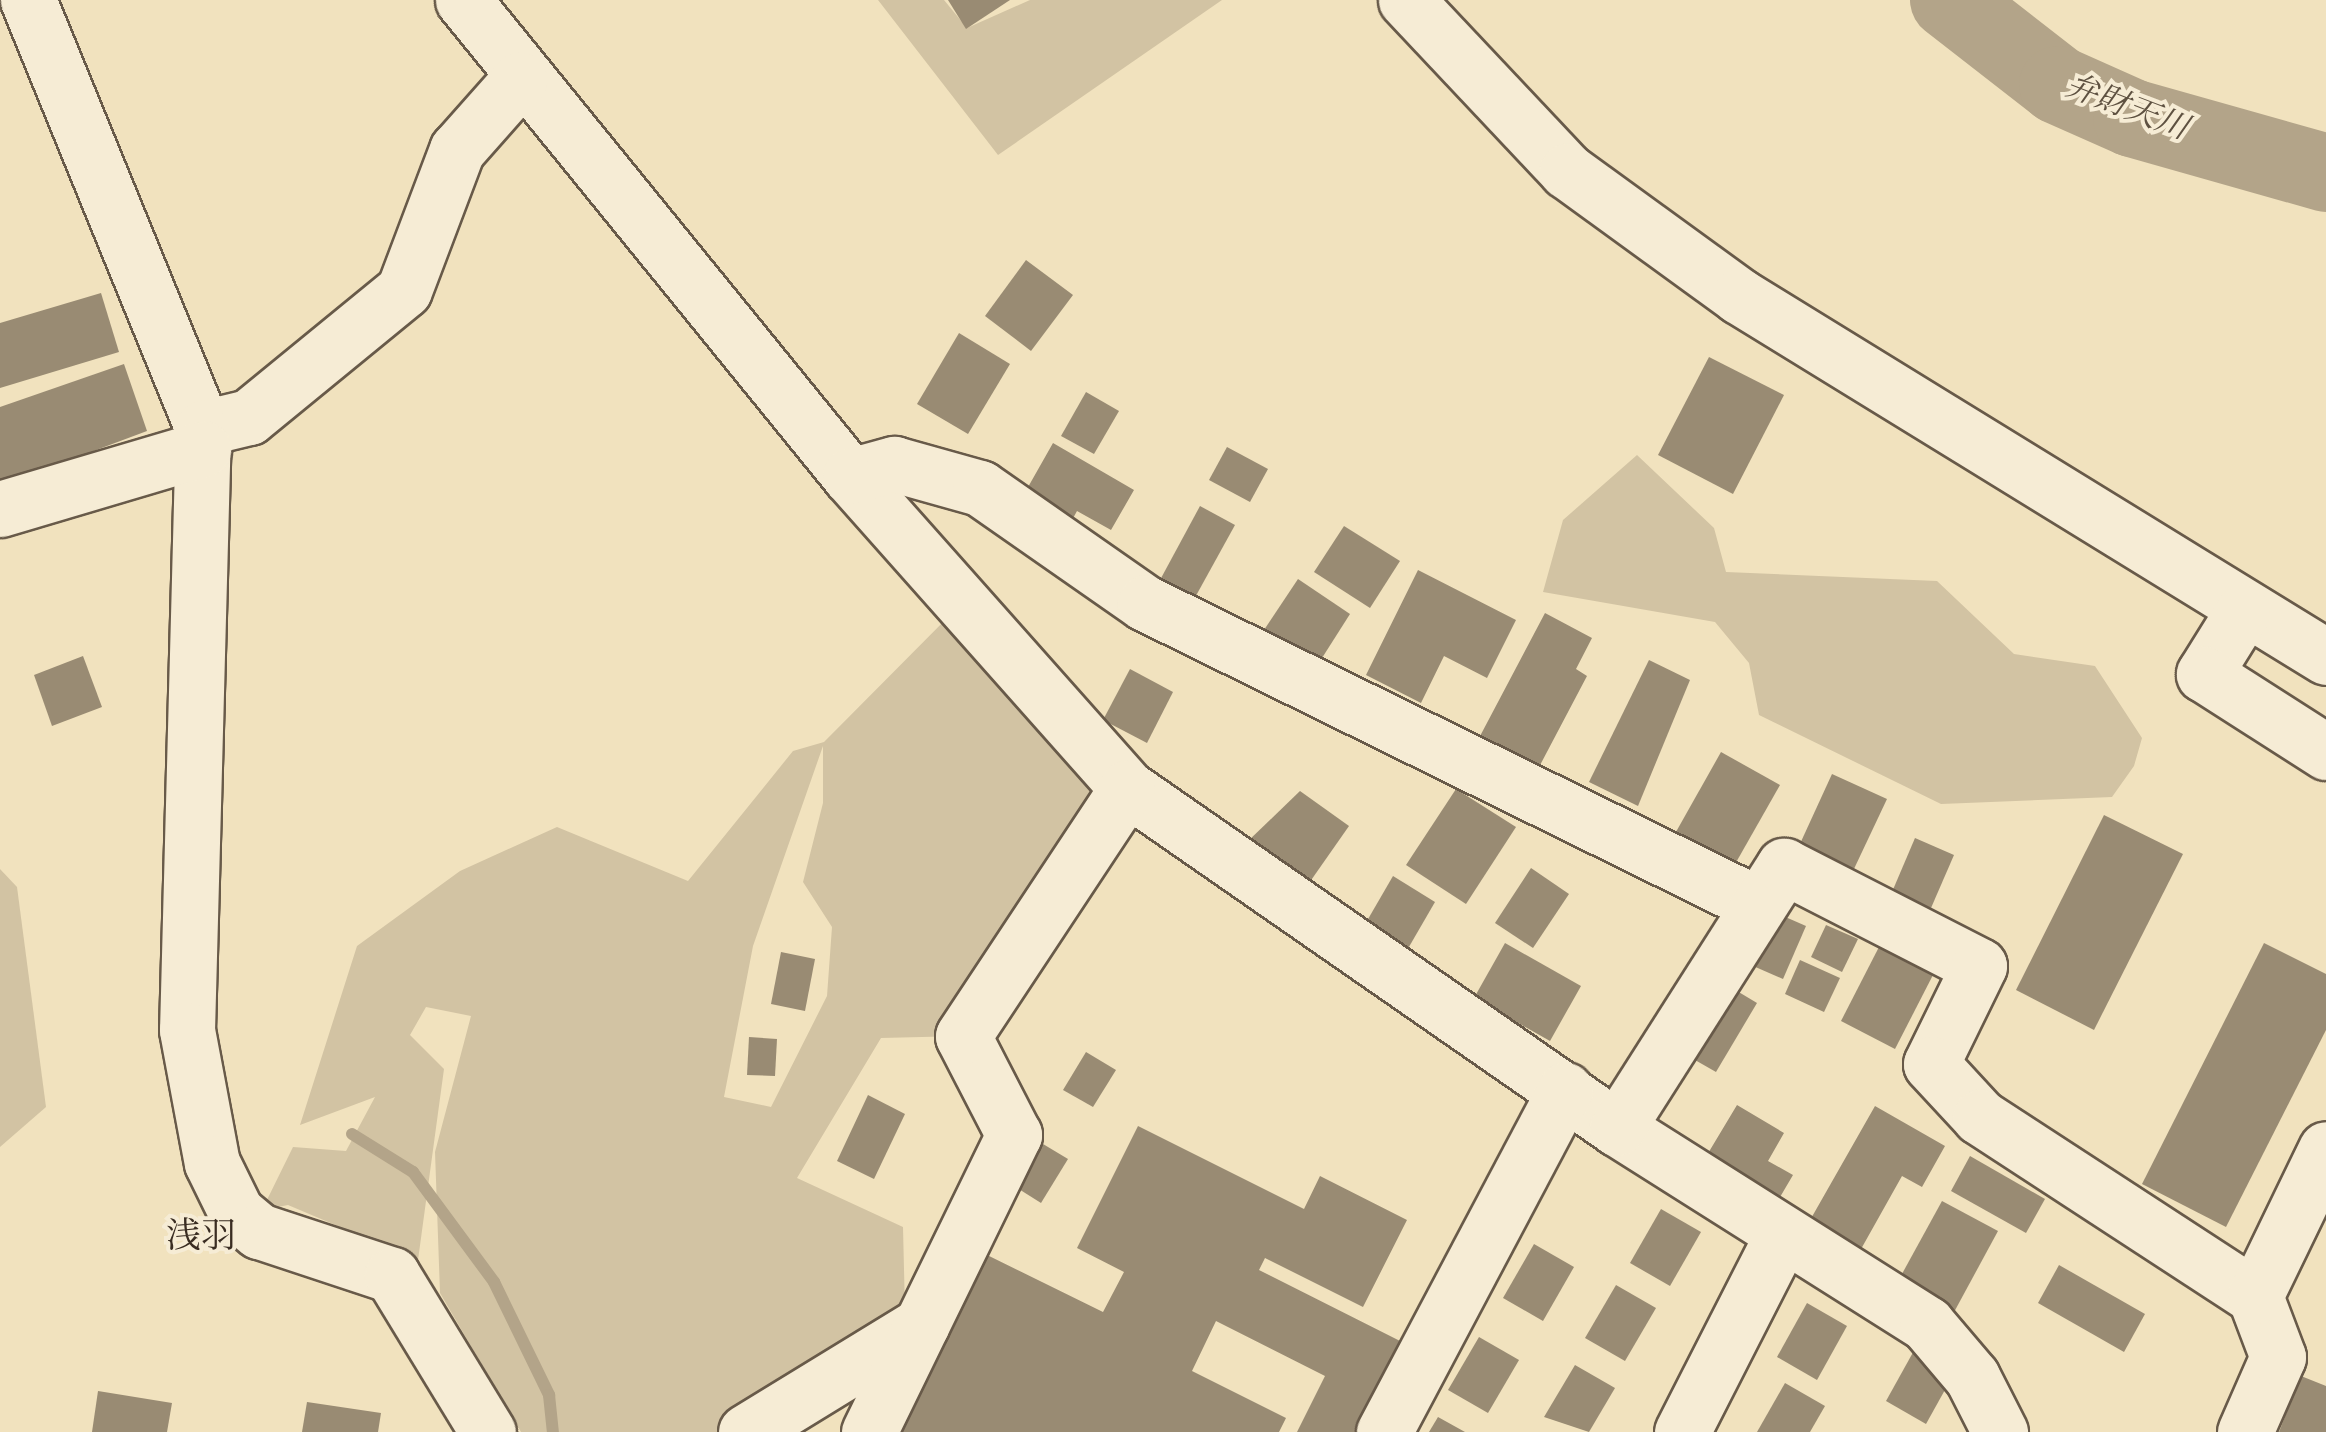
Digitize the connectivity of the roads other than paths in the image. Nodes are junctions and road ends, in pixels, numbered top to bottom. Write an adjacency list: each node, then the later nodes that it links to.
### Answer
1 (28, 0): 5 (street)
2 (463, 0): 4 (street)
3 (1406, 0): 8 (street)
4 (519, 80): 5 (street); 6 (street)
5 (203, 439): 7 (street); 19 (street)
6 (850, 476): 11 (street); 12 (street)
7 (0, 509)
8 (2242, 613): 9 (street); 10 (street)
9 (2326, 657)
10 (2326, 752)
11 (1127, 788): 13 (street); 18 (street)
12 (1756, 904): 14 (street); 17 (street)
13 (1565, 1090): 14 (street); 22 (street)
14 (1617, 1128): 16 (street)
15 (2326, 1149): 17 (street)
16 (1782, 1236): 23 (street); 24 (street)
17 (2255, 1296): 25 (street)
18 (922, 1324): 20 (street); 21 (street)
19 (488, 1432)
20 (746, 1432)
21 (869, 1432)
22 (1384, 1432)
23 (1682, 1432)
24 (2000, 1432)
25 (2245, 1432)

